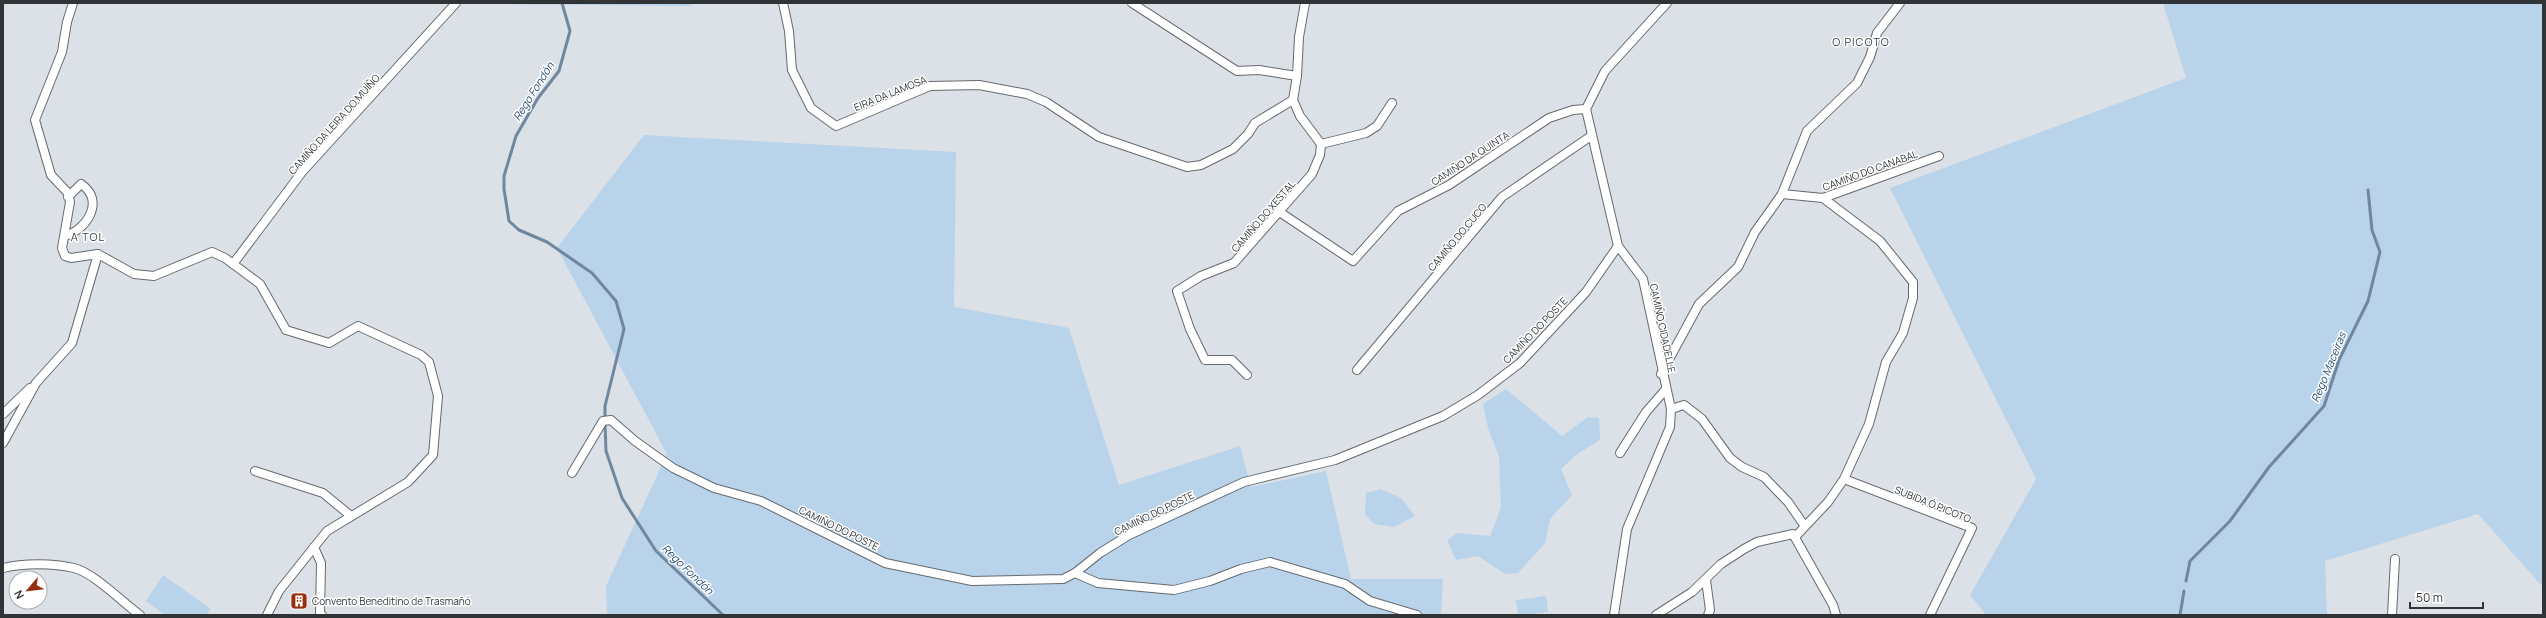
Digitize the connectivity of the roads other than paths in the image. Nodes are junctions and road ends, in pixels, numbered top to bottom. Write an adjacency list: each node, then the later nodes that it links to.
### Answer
1 (73, 3): 16 (street)
2 (456, 3): 22 (street, CAMIÑO DA LEIRA DO MUÍÑO)
3 (783, 3): 9 (street, EIRA DA LAMOSA)
4 (1132, 3): 8 (street)
5 (1305, 3): 8 (street)
6 (1667, 3): 11 (street)
7 (1900, 3): 15 (street)
8 (1297, 76): 9 (street)
9 (1293, 100): 13 (street)
10 (1392, 103): 13 (street)
11 (1586, 109): 12 (street, CAMIÑO CIDADELLE); 18 (street, CAMIÑO DA QUINTA)
12 (1591, 136): 20 (street, CAMIÑO CIDADELLE); 23 (street, CAMIÑO DO CUCO)
13 (1321, 144): 18 (street, CAMIÑO DO XESTAL)
14 (1939, 156): 17 (street, CAMIÑO DO CANABAL)
15 (1782, 194): 17 (street, CAMIÑO DO CANABAL); 24 (street)
16 (68, 197): 19 (street); 19 (street)
17 (1823, 198): 34 (street)
18 (1278, 210): 25 (street, CAMIÑO DO XESTAL)
19 (65, 236): 21 (street)
20 (1618, 246): 24 (street, CAMIÑO CIDADELLE); 41 (street, CAMIÑO DO POSTE)
21 (98, 254): 22 (street); 26 (street)
22 (233, 264): 35 (street)
23 (1357, 370)
24 (1661, 374): 27 (street, CAMIÑO CIDADELLE)
25 (1247, 375)
26 (36, 383): 29 (street); 30 (street)
27 (1666, 389): 28 (street, CAMIÑO CIDADELLE); 31 (street)
28 (1671, 409): 36 (street); 47 (street, CAMIÑO CIDADELLE)
29 (3, 414)
30 (3, 442)
31 (1620, 453)
32 (255, 471): 35 (street)
33 (572, 473): 41 (street, CAMIÑO DO POSTE)
34 (1844, 479): 36 (street); 51 (street, SUBIDA Ó PICOTO)
35 (351, 516): 38 (street)
36 (1804, 525): 37 (street)
37 (1796, 536): 42 (street); 50 (street)
38 (314, 547): 44 (street); 45 (street)
39 (2395, 559): 52 (street)
40 (3, 568): 43 (street)
41 (1075, 573): 46 (street)
42 (1706, 580): 48 (street); 49 (street)
43 (140, 615)
44 (267, 615)
45 (322, 615)
46 (1417, 615)
47 (1614, 615)
48 (1656, 615)
49 (1708, 615)
50 (1836, 615)
51 (1930, 615)
52 (2392, 615)

